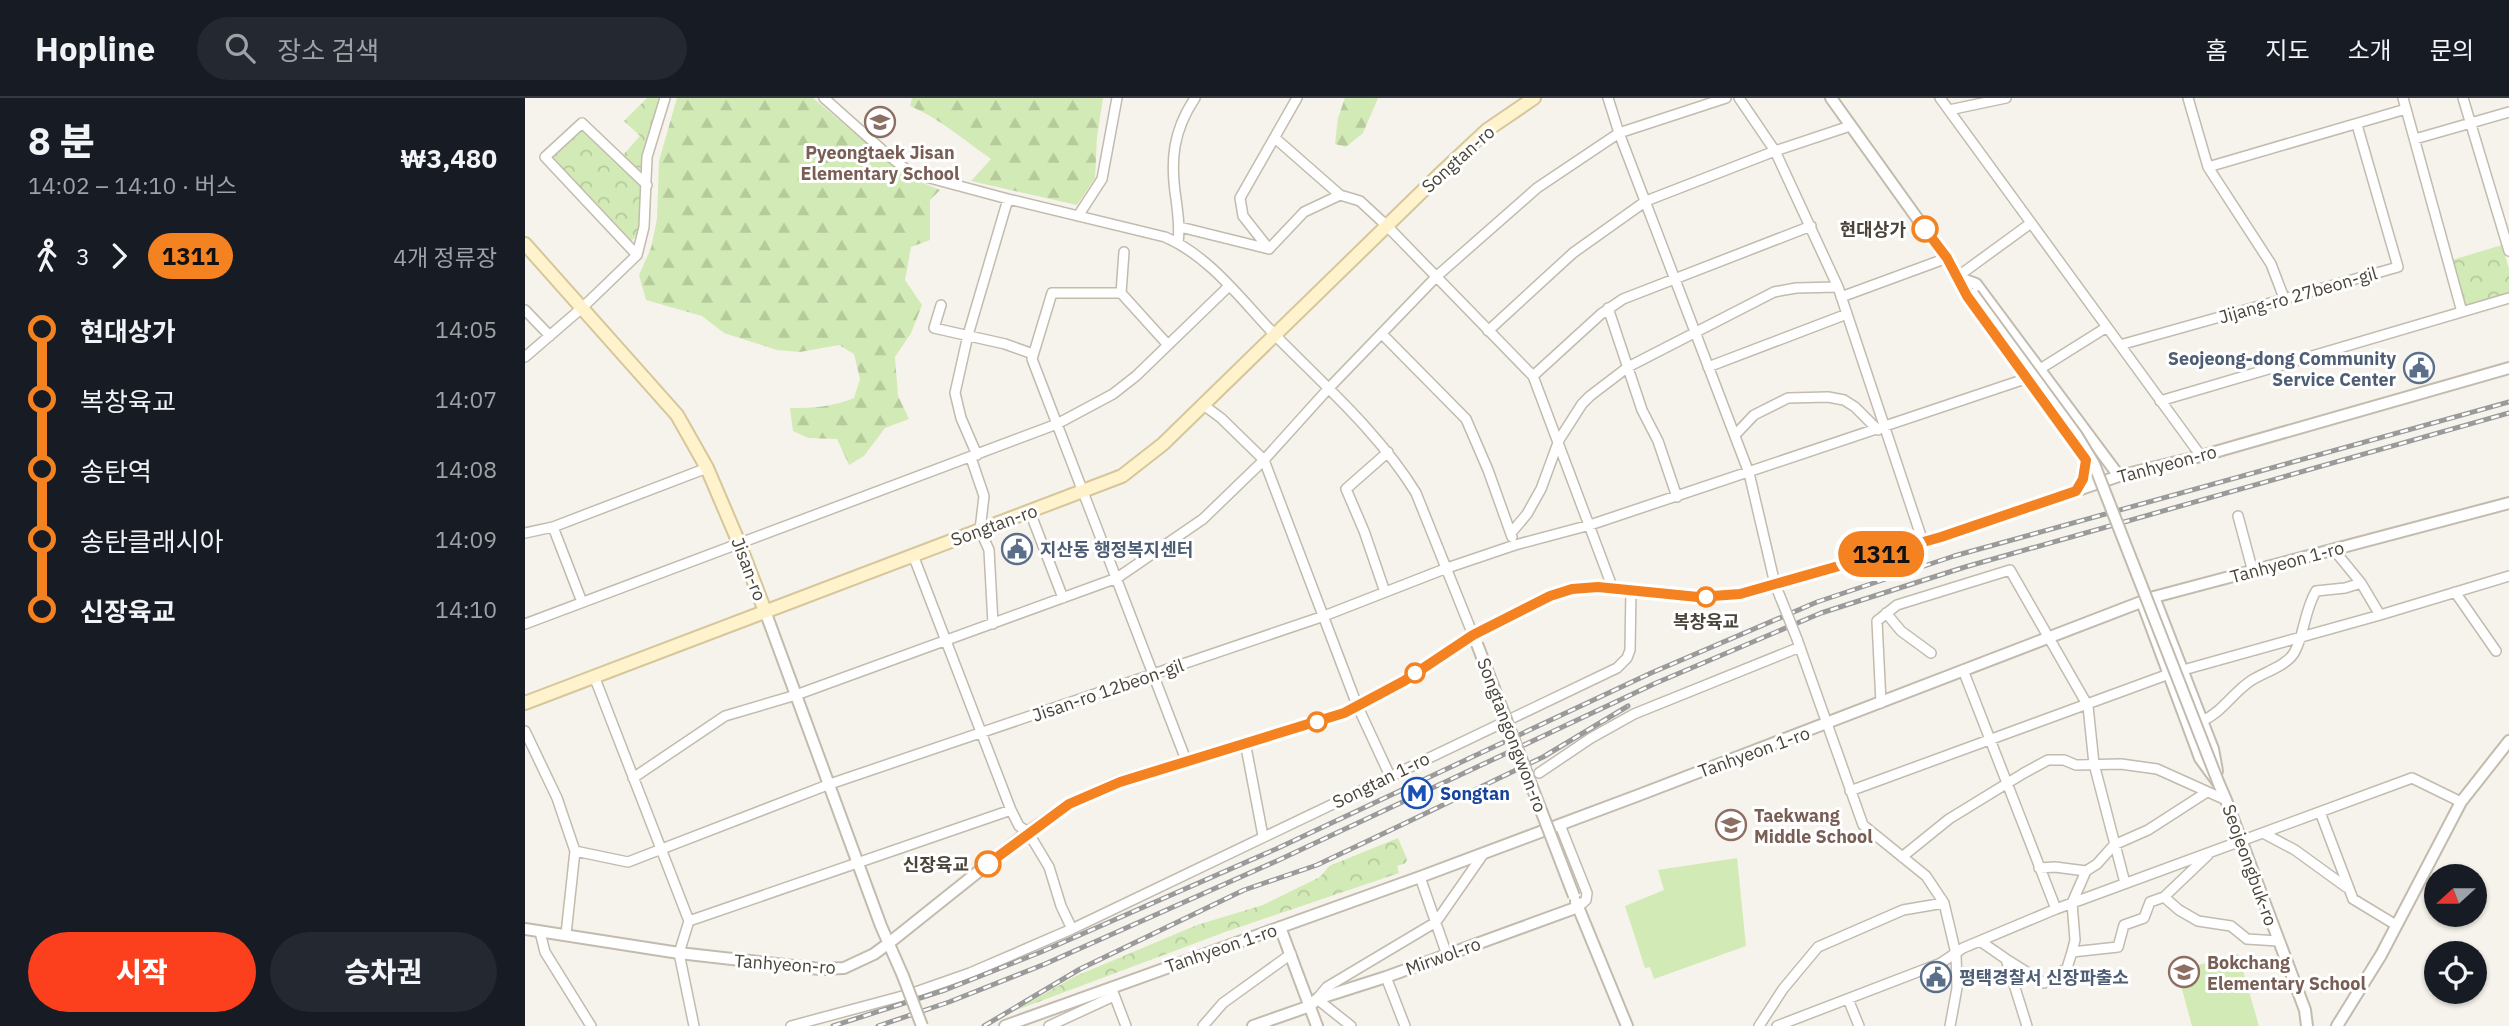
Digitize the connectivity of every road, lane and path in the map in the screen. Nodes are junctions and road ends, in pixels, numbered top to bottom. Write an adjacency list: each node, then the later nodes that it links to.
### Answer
1 (665, 98): 27 (street)
2 (824, 98): 29 (street, Songtangongwon-ro)
3 (1117, 98): 31 (street)
4 (1195, 98): 35 (street)
5 (1297, 98): 23 (street)
6 (1534, 98): 33 (main road, Songtan-ro)
7 (1608, 98): 22 (street)
8 (1725, 98): 22 (street)
9 (1739, 98): 25 (street)
10 (1940, 98): 17 (street)
11 (2006, 98): 17 (street)
12 (2188, 98): 26 (street)
13 (2403, 98): 16 (street)
14 (2463, 98): 19 (street)
15 (1836, 100): 21 (street)
16 (2406, 109): 20 (street); 24 (street)
17 (1948, 110): 32 (street)
18 (2509, 112): 19 (street)
19 (2471, 123): 24 (street); 39 (street)
20 (2357, 125): 26 (street); 49 (street, Jijang-ro 27beon-gil)
21 (1850, 126): 25 (street); 42 (street)
22 (1619, 133): 30 (street); 43 (street)
23 (1275, 138): 28 (street); 38 (street)
24 (2415, 139): 55 (street)
25 (1775, 151): 30 (street); 34 (street)
26 (2208, 167): 49 (street)
27 (647, 185): 41 (street); 41 (street)
28 (1340, 195): 33 (street); 38 (street)
29 (1008, 199): 31 (street, Songtangongwon-ro); 61 (street)
30 (1646, 201): 45 (street); 58 (street)
31 (1078, 216): 36 (street, Songtangongwon-ro)
32 (2031, 223): 44 (street); 57 (street)
33 (1387, 226): 43 (street); 63 (main road, Songtan-ro)
34 (1811, 226): 45 (street); 47 (street)
35 (1180, 227): 36 (street); 38 (street)
36 (1178, 243): 46 (street, Songtangongwon-ro)
37 (525, 244): 52 (main road, Jisan-ro)
38 (1269, 249)
39 (2509, 251)
40 (1125, 252): 48 (street)
41 (637, 255): 52 (street)
42 (1947, 258): 44 (street); 47 (street)
43 (1437, 276): 58 (street); 60 (street)
44 (1958, 276): 71 (street); 73 (street); 157 (street, bridge)
45 (1675, 280): 53 (street); 59 (street)
46 (1228, 287): 63 (street, Songtangongwon-ro); 64 (street)
47 (1840, 292): 56 (street); 59 (street)
48 (1121, 293): 64 (street); 67 (street)
49 (2284, 298): 65 (street, Jijang-ro 27beon-gil)
50 (2509, 298): 55 (street)
51 (941, 305): 61 (street)
52 (583, 307): 62 (street); 86 (main road, Jisan-ro)
53 (1608, 308): 68 (street); 72 (street)
54 (525, 310): 62 (street)
55 (2462, 312): 75 (street)
56 (1847, 314): 69 (street); 78 (street)
57 (2107, 327): 65 (street); 71 (street)
58 (1488, 331): 72 (street)
59 (1695, 333): 68 (street); 69 (street)
60 (1382, 334): 74 (street); 100 (street)
61 (968, 335): 67 (street); 82 (street)
62 (550, 336): 66 (street)
63 (1276, 336): 74 (street, Songtangongwon-ro); 76 (main road, Songtan-ro)
64 (1168, 345): 77 (street)
65 (2120, 345): 75 (street)
66 (525, 357)
67 (1033, 357): 77 (street)
68 (1628, 367): 80 (street); 92 (street)
69 (1708, 368): 79 (street)
70 (2509, 368): 83 (street, Tanhyeon-ro)
71 (2040, 369): 88 (street)
72 (1533, 376): 80 (street)
73 (2028, 378): 78 (street, Jisan-ro 12beon-gil); 85 (street)
74 (1328, 389): 81 (street, Songtangongwon-ro); 84 (street)
75 (2161, 401): 83 (street)
76 (1202, 404): 84 (street); 91 (main road, Songtan-ro)
77 (1056, 424): 82 (street); 91 (street)
78 (1882, 429): 79 (street); 87 (street, Jisan-ro 12beon-gil); 101 (street)
79 (1735, 435): 87 (street)
80 (1559, 440): 96 (street); 100 (street)
81 (1388, 452): 106 (street, Songtangongwon-ro); 114 (street)
82 (974, 456): 98 (street); 102 (street)
83 (2201, 456): 88 (street, Tanhyeon-ro)
84 (1264, 460): 109 (street); 123 (street)
85 (2086, 460): 89 (street); 90 (street)
86 (707, 468): 97 (street); 102 (main road, Jisan-ro)
87 (1749, 473): 92 (street, Jisan-ro 12beon-gil); 111 (street)
88 (2119, 476): 89 (street, Tanhyeon-ro)
89 (2096, 484): 90 (street, Tanhyeon-ro)
90 (2076, 491): 101 (street, Tanhyeon-ro)
91 (1084, 492): 94 (main road, Songtan-ro); 109 (street)
92 (1677, 497): 96 (street, Jisan-ro 12beon-gil)
93 (2509, 503): 104 (street, Tanhyeon 1-ro)
94 (1030, 512): 98 (main road, Songtan-ro); 117 (street)
95 (2238, 516): 107 (street)
96 (1590, 525): 103 (street, Jisan-ro 12beon-gil); 112 (street)
97 (553, 527): 99 (street); 118 (street)
98 (980, 530): 105 (main road, Songtan-ro); 125 (street)
99 (525, 533)
100 (1511, 533): 103 (street)
101 (1923, 542): 111 (street, Tanhyeon-ro)
102 (739, 543): 118 (street); 120 (main road, Jisan-ro)
103 (1515, 545): 106 (street, Jisan-ro 12beon-gil)
104 (2334, 550): 107 (street, Tanhyeon 1-ro); 110 (street)
105 (913, 555): 120 (main road, Songtan-ro); 129 (street)
106 (1447, 568): 114 (street, Jisan-ro 12beon-gil); 128 (street, Songtangongwon-ro)
107 (2253, 572): 116 (street, Tanhyeon 1-ro)
108 (2509, 576): 115 (street)
109 (1117, 578): 117 (street); 135 (street)
110 (2361, 583): 122 (street); 127 (street)
111 (1775, 584): 113 (street, Tanhyeon-ro); 130 (street, bridge)
112 (1613, 589): 113 (street, Tanhyeon-ro); 128 (street, Tanhyeon-ro)
113 (1631, 590): 153 (street, Songtan 1-ro)
114 (1385, 592): 123 (street, Jisan-ro 12beon-gil)
115 (2455, 592): 122 (street); 131 (street)
116 (2154, 597): 119 (street, Tanhyeon 1-ro); 134 (street)
117 (1063, 598): 125 (street)
118 (582, 602): 124 (street)
119 (2141, 602): 126 (street, Tanhyeon 1-ro); 136 (street)
120 (765, 611): 137 (main road, Songtan-ro); 138 (street, Jisan-ro)
121 (1886, 613): 126 (street); 132 (street); 140 (street)
122 (2381, 615): 127 (street)
123 (1324, 616): 135 (street, Jisan-ro 12beon-gil); 141 (street)
124 (525, 624)
125 (993, 624): 129 (street)
126 (2048, 637): 133 (street, Tanhyeon 1-ro); 142 (street)
127 (2298, 638): 134 (street); 143 (street)
128 (1475, 639): 141 (street, Tanhyeon-ro); 184 (street, Songtangongwon-ro, bridge)
129 (947, 642): 138 (street); 146 (street)
130 (1798, 643): 144 (street); 152 (street)
131 (2497, 651)
132 (1931, 653)
133 (1963, 670): 140 (street, Tanhyeon 1-ro); 147 (street)
134 (2181, 671): 136 (street); 143 (street)
135 (1154, 674): 146 (street, Jisan-ro 12beon-gil); 150 (street)
136 (2169, 674): 142 (street); 157 (street)
137 (594, 676): 139 (main road, Songtan-ro); 154 (street)
138 (796, 695): 154 (street); 155 (street, Jisan-ro)
139 (525, 703)
140 (1881, 703): 144 (street, Tanhyeon 1-ro)
141 (1357, 705): 149 (street, Tanhyeon-ro); 153 (street)
142 (2088, 706): 147 (street); 151 (street)
143 (2201, 721): 157 (street)
144 (1827, 725): 158 (street); 164 (street, Tanhyeon 1-ro)
145 (525, 731): 171 (street)
146 (982, 734): 155 (street, Jisan-ro 12beon-gil); 162 (street)
147 (1991, 740): 156 (street); 158 (street)
148 (2509, 741): 161 (street)
149 (1245, 742): 150 (street, Tanhyeon-ro); 167 (street)
150 (1186, 760): 165 (street, Tanhyeon-ro)
151 (2094, 764): 156 (street); 159 (street); 169 (street)
152 (1539, 773)
153 (1390, 776): 167 (street, Songtan 1-ro)
154 (633, 778): 170 (street)
155 (830, 784): 170 (street, Jisan-ro 12beon-gil); 175 (street, Jisan-ro)
156 (2007, 784): 174 (street); 176 (street)
157 (2219, 784): 160 (street, Seojeongbuk-ro)
158 (1850, 791): 174 (street)
159 (2207, 792): 160 (street); 169 (street)
160 (2226, 800): 168 (street, Seojeongbuk-ro)
161 (2461, 802): 163 (street); 188 (street)
162 (1011, 810): 165 (street); 175 (street)
163 (2320, 812): 166 (street); 180 (street)
164 (1560, 825): 173 (street, Tanhyeon 1-ro); 184 (street)
165 (1028, 832): 191 (street); 196 (street, Tanhyeon-ro)
166 (2263, 833): 168 (street); 180 (street)
167 (1263, 836): 191 (street, Songtan 1-ro)
168 (2241, 841): 172 (street); 195 (street, Seojeongbuk-ro)
169 (2114, 845): 177 (street); 179 (street)
170 (661, 849): 171 (street, Jisan-ro 12beon-gil); 186 (street)
171 (575, 851): 193 (street)
172 (2213, 851): 179 (street); 181 (street)
173 (1484, 853): 178 (street, Tanhyeon 1-ro); 187 (street)
174 (1902, 857): 182 (street)
175 (859, 863): 186 (street); 196 (street, Jisan-ro)
176 (2039, 868): 177 (street); 185 (street)
177 (2086, 871): 183 (street)
178 (1420, 877): 187 (street); 189 (street, Tanhyeon 1-ro)
179 (2125, 883): 183 (street)
180 (2347, 888): 188 (street)
181 (2164, 897): 195 (street); 197 (street)
182 (1944, 903): 200 (street); 220 (street)
183 (2072, 903): 185 (street); 197 (street)
184 (1578, 907): 201 (street, Mirwol-ro); 219 (street, Songtangongwon-ro)
185 (2056, 909): 194 (street)
186 (689, 921): 198 (street)
187 (1436, 922): 201 (street); 206 (street)
188 (2396, 925): 226 (street)
189 (1280, 927): 199 (street); 204 (street, Tanhyeon 1-ro)
190 (525, 929): 192 (street, Tanhyeon-ro)
191 (1072, 929): 209 (street, Songtan 1-ro)
192 (540, 932): 193 (street, Tanhyeon-ro); 207 (street)
193 (566, 934): 198 (street, Tanhyeon-ro)
194 (1980, 941): 200 (street); 202 (street)
195 (2279, 942): 225 (street, Seojeongbuk-ro)
196 (889, 943): 198 (street, Tanhyeon-ro); 210 (street, Jisan-ro, bridge)
197 (2072, 952): 202 (street)
198 (679, 953): 208 (street)
199 (1291, 954): 206 (street); 214 (street)
200 (1956, 954): 205 (street); 223 (street)
201 (1447, 955): 203 (street, Mirwol-ro)
202 (2005, 960): 224 (street)
203 (1386, 977): 206 (street, Mirwol-ro); 218 (street)
204 (1113, 991): 211 (street, Tanhyeon 1-ro); 212 (street); 213 (street)
205 (1848, 999): 221 (street); 222 (street)
206 (1313, 1002): 215 (street, Mirwol-ro); 216 (street); 217 (street)
207 (591, 1026)
208 (694, 1026)
209 (791, 1026)
210 (922, 1026)
211 (1005, 1026)
212 (1049, 1026)
213 (1126, 1026)
214 (1203, 1026)
215 (1253, 1026)
216 (1317, 1026)
217 (1351, 1026)
218 (1405, 1026)
219 (1627, 1026)
220 (1759, 1026)
221 (1777, 1026)
222 (1859, 1026)
223 (1950, 1026)
224 (2027, 1026)
225 (2307, 1026)
226 (2337, 1026)

